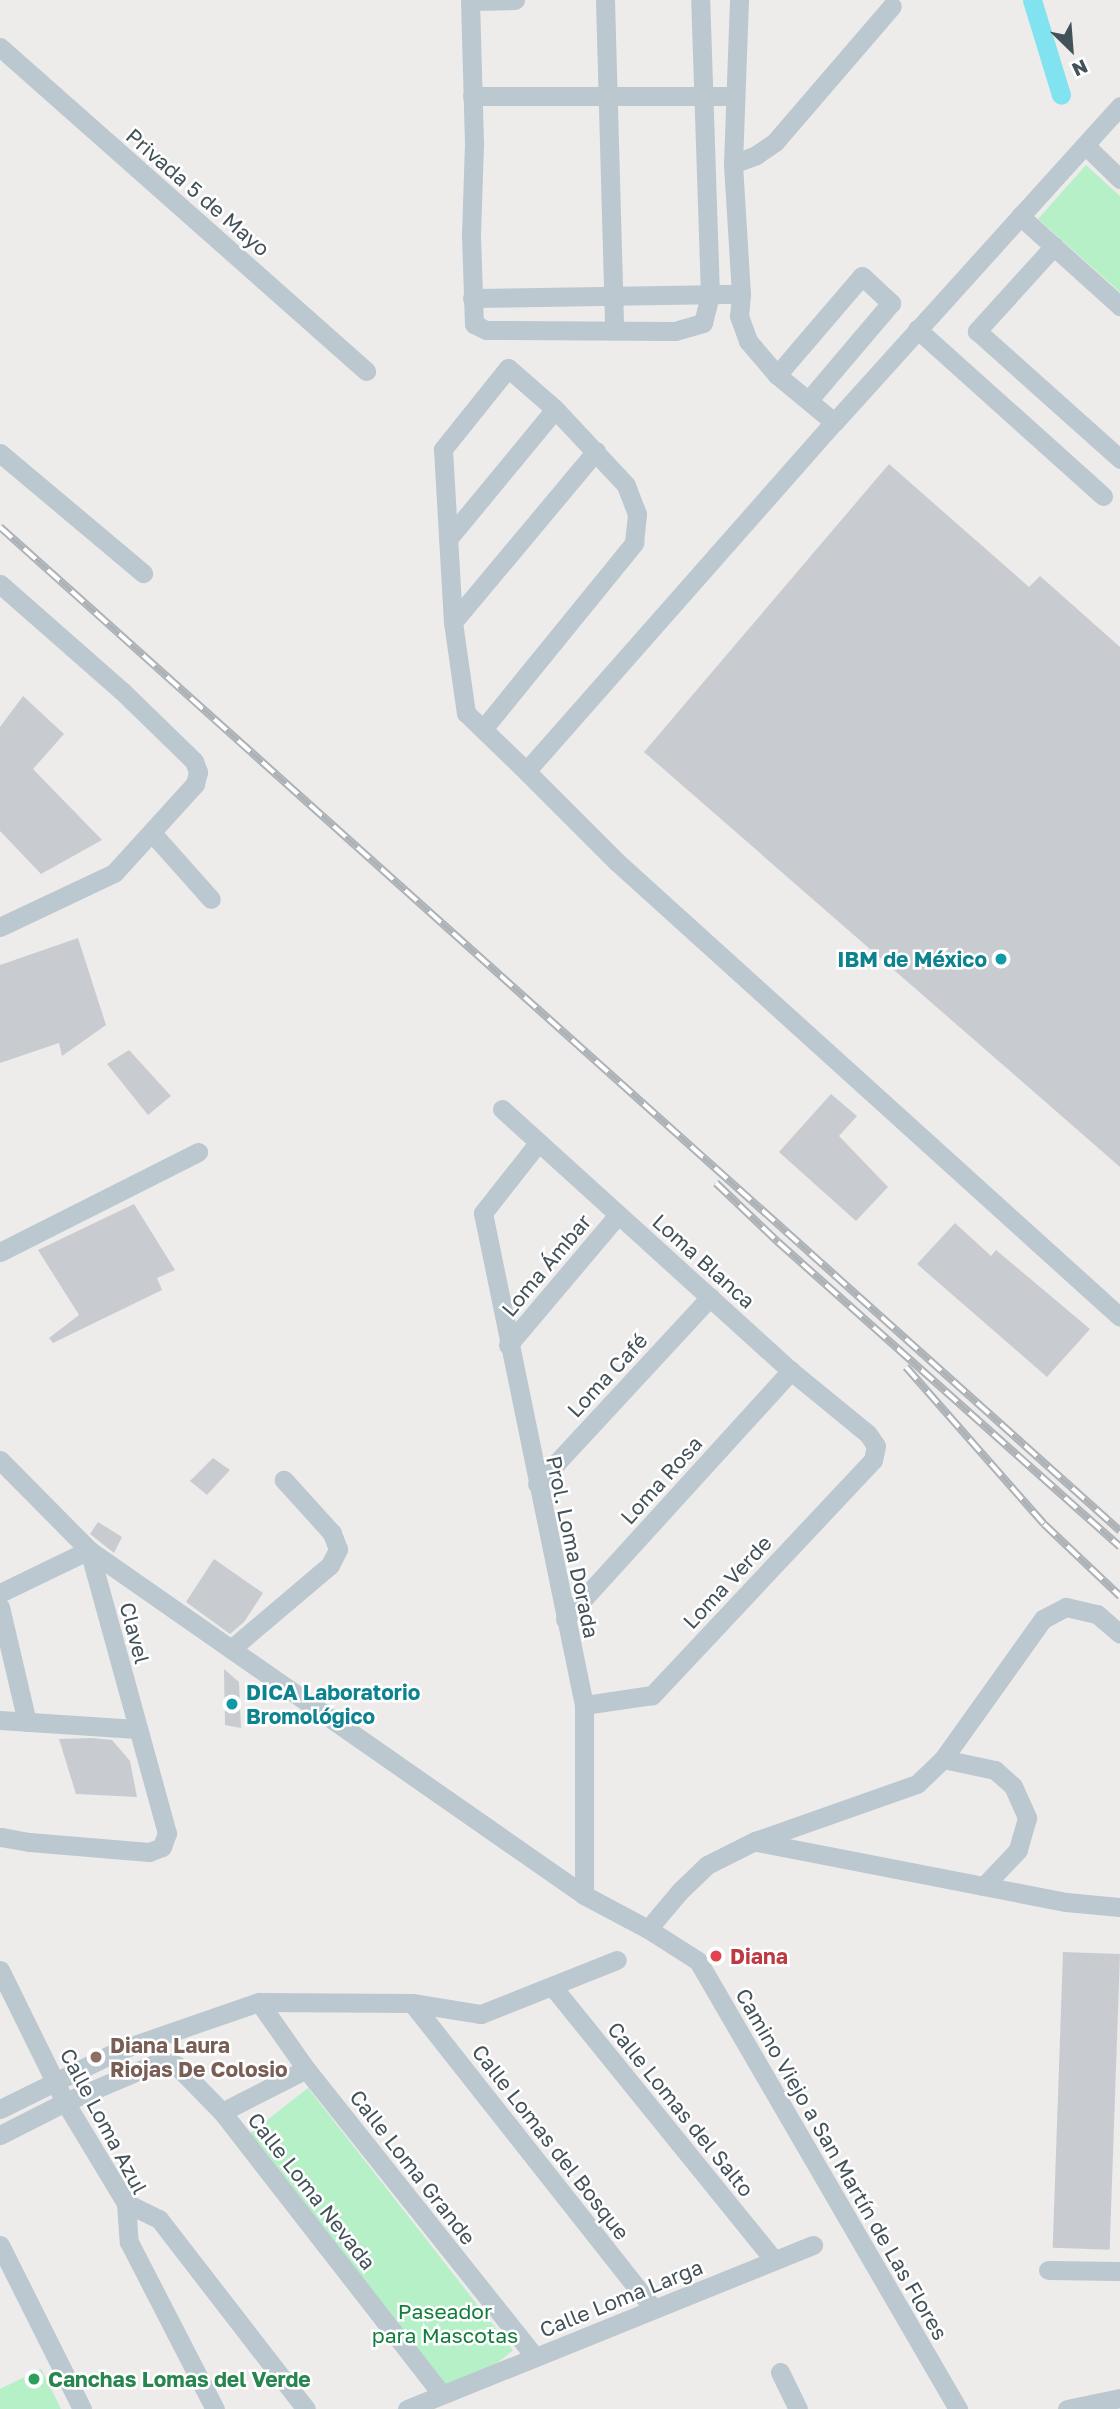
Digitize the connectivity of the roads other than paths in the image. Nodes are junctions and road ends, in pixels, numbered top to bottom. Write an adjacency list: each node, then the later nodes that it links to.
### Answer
1 (515, 0): 5 (street)
2 (605, 0): 11 (street)
3 (700, 0): 8 (street)
4 (739, 0): 10 (street)
5 (471, 1): 9 (street)
6 (892, 6): 14 (street)
7 (0, 47): 25 (street, Privada 5 de Mayo)
8 (702, 95): 10 (street); 11 (street); 19 (street)
9 (472, 96): 11 (street); 21 (street)
10 (734, 96): 14 (street)
11 (607, 97): 20 (street)
12 (1120, 106): 13 (street)
13 (1085, 145): 15 (street); 16 (street)
14 (733, 164): 18 (street)
15 (1120, 180)
16 (1020, 216): 17 (street); 24 (street)
17 (1054, 246): 22 (street); 32 (street)
18 (741, 294): 19 (street); 26 (street)
19 (710, 295): 20 (street); 23 (street)
20 (613, 296): 21 (street); 23 (street)
21 (472, 298): 23 (street)
22 (1120, 306)
23 (614, 328)
24 (917, 329): 29 (street); 33 (street)
25 (366, 371)
26 (777, 375): 27 (street); 27 (street)
27 (808, 401): 29 (street)
28 (555, 409): 30 (street); 34 (street); 34 (street)
29 (834, 422): 39 (street)
30 (596, 451): 37 (street); 38 (street)
31 (0, 453): 35 (street)
32 (1120, 459)
33 (1103, 496)
34 (448, 538): 37 (street)
35 (143, 573)
36 (0, 583): 40 (street)
37 (453, 622): 38 (street)
38 (483, 729): 39 (street)
39 (526, 771): 49 (street)
40 (153, 834): 41 (street); 42 (street)
41 (211, 899)
42 (0, 927)
43 (502, 1109): 44 (street, Loma Blanca)
44 (538, 1143): 46 (street, Loma Blanca); 50 (street, Prol. Loma Dorada)
45 (198, 1152): 47 (street)
46 (618, 1215): 48 (street, Loma Blanca); 50 (street, Loma Ámbar)
47 (0, 1252)
48 (710, 1297): 51 (street, Loma Blanca); 55 (street, Loma Café)
49 (1120, 1317)
50 (508, 1345): 55 (street, Prol. Loma Dorada)
51 (791, 1371): 52 (street, Loma Blanca); 59 (street, Loma Rosa)
52 (876, 1446): 62 (street, Loma Verde)
53 (0, 1460): 56 (street, Camino Viejo a San Martín de Las Flores)
54 (284, 1480): 61 (street)
55 (537, 1484): 59 (street, Prol. Loma Dorada)
56 (89, 1550): 57 (street); 61 (street, Camino Viejo a San Martín de Las Flores); 65 (street, Clavel)
57 (0, 1593)
58 (0, 1607): 64 (street)
59 (565, 1619): 62 (street, Prol. Loma Dorada)
60 (1120, 1634): 66 (street)
61 (231, 1649): 70 (street, Camino Viejo a San Martín de Las Flores)
62 (583, 1705): 70 (street, Prol. Loma Dorada)
63 (0, 1720): 64 (street)
64 (27, 1722): 65 (street)
65 (137, 1729): 67 (street, Clavel)
66 (943, 1759): 68 (street); 69 (street)
67 (0, 1837)
68 (755, 1841): 69 (street); 72 (street)
69 (984, 1886): 71 (street)
70 (584, 1895): 72 (street, Camino Viejo a San Martín de Las Flores)
71 (1120, 1907)
72 (648, 1929): 100 (street, Camino Viejo a San Martín de Las Flores)
73 (617, 1961): 75 (street)
74 (0, 1970): 79 (street, Calle Loma Azul)
75 (552, 1986): 77 (street); 87 (street, Calle Lomas del Salto)
76 (259, 2002): 77 (street); 78 (street, Calle Loma Grande); 79 (street)
77 (412, 2003): 90 (street, Calle Lomas del Bosque)
78 (306, 2069): 82 (street); 91 (street, Calle Loma Grande)
79 (54, 2083): 80 (street, Calle Loma Azul); 81 (street)
80 (65, 2102): 82 (street, Calle Loma Nevada); 83 (street); 84 (street, Calle Loma Azul)
81 (0, 2109)
82 (222, 2112): 93 (street, Calle Loma Nevada)
83 (0, 2135)
84 (126, 2203): 96 (street, Calle Loma Azul); 97 (street)
85 (0, 2245): 95 (street)
86 (813, 2245): 87 (street, Calle Loma Larga)
87 (774, 2260): 90 (street, Calle Loma Larga)
88 (1048, 2270): 89 (street)
89 (1120, 2271)
90 (654, 2309): 91 (street, Calle Loma Larga)
91 (534, 2357): 93 (street, Calle Loma Larga)
92 (780, 2372): 99 (street)
93 (442, 2395): 98 (street, Calle Loma Larga)
94 (1120, 2398): 101 (street)
95 (82, 2409)
96 (215, 2409)
97 (306, 2409)
98 (407, 2409)
99 (798, 2409)
100 (958, 2409)
101 (1067, 2409)

